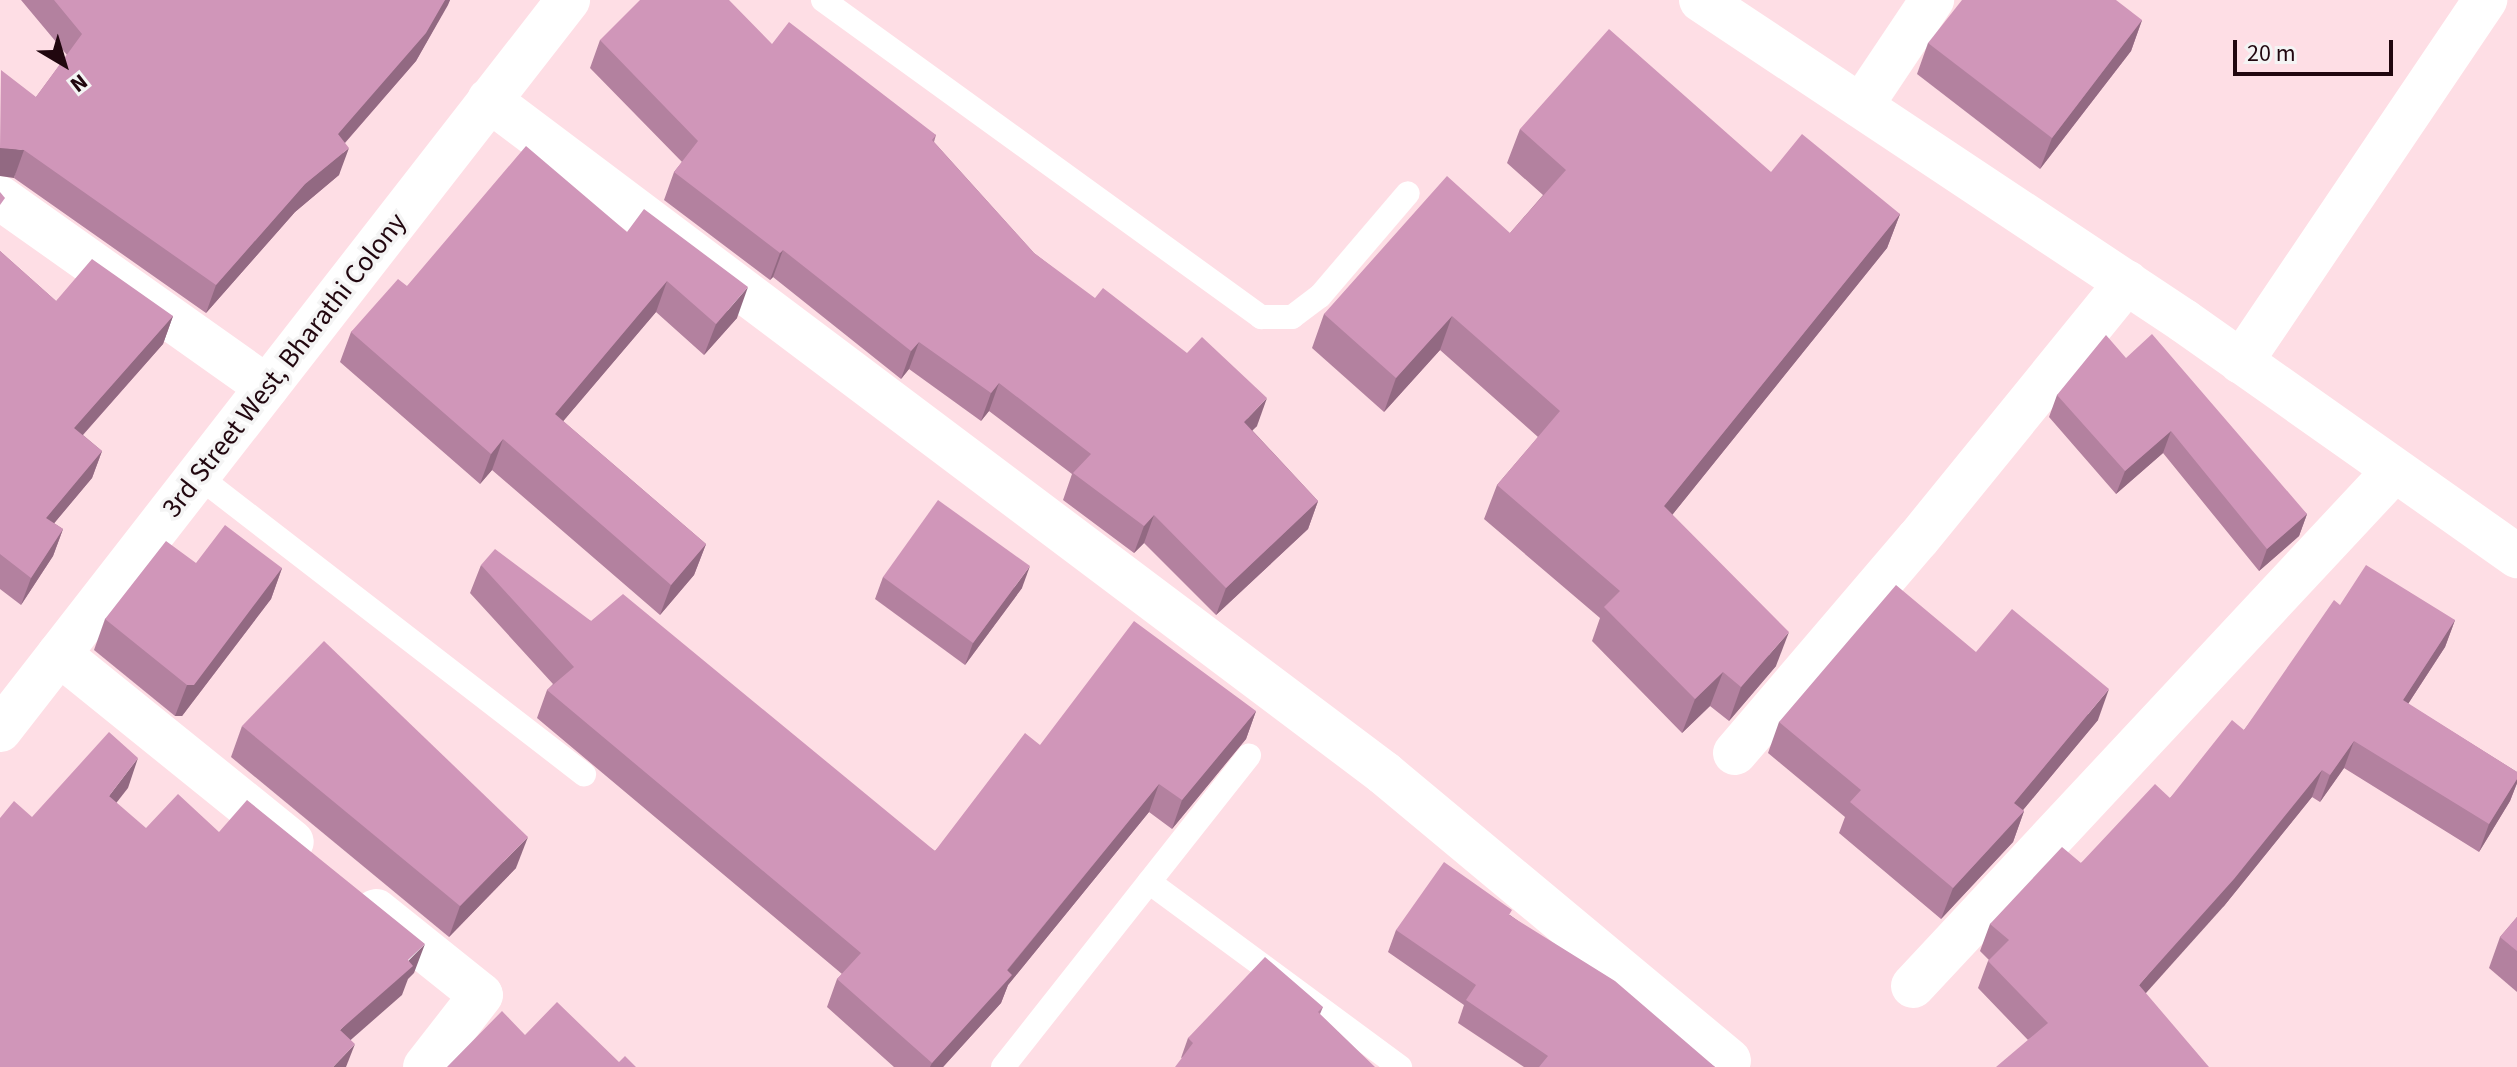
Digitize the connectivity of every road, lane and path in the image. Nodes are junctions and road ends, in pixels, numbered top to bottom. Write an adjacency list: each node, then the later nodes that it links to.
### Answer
1 (568, 0): 6 (street, 3rd Street West, Bharathi Colony)
2 (823, 0): 8 (lane)
3 (1701, 0): 7 (street)
4 (1932, 0): 7 (street)
5 (2485, 0): 11 (street)
6 (489, 100): 12 (street, 3rd Street West, Bharathi Colony); 23 (street)
7 (1861, 106): 10 (street)
8 (1408, 193)
9 (0, 198): 12 (street)
10 (2127, 282): 11 (street); 18 (street)
11 (2241, 362): 13 (street)
12 (267, 387): 14 (street, 3rd Street West, Bharathi Colony)
13 (2394, 471): 15 (street); 22 (street)
14 (198, 476): 16 (street, 3rd Street West, Bharathi Colony); 20 (lane)
15 (2517, 556)
16 (59, 654): 17 (street, 3rd Street West, Bharathi Colony); 24 (street)
17 (0, 730)
18 (1735, 753)
19 (1249, 755): 21 (lane)
20 (584, 774)
21 (1149, 882): 25 (lane); 26 (lane)
22 (1913, 986)
23 (1729, 1060)
24 (425, 1067)
25 (1003, 1067)
26 (1400, 1067)

